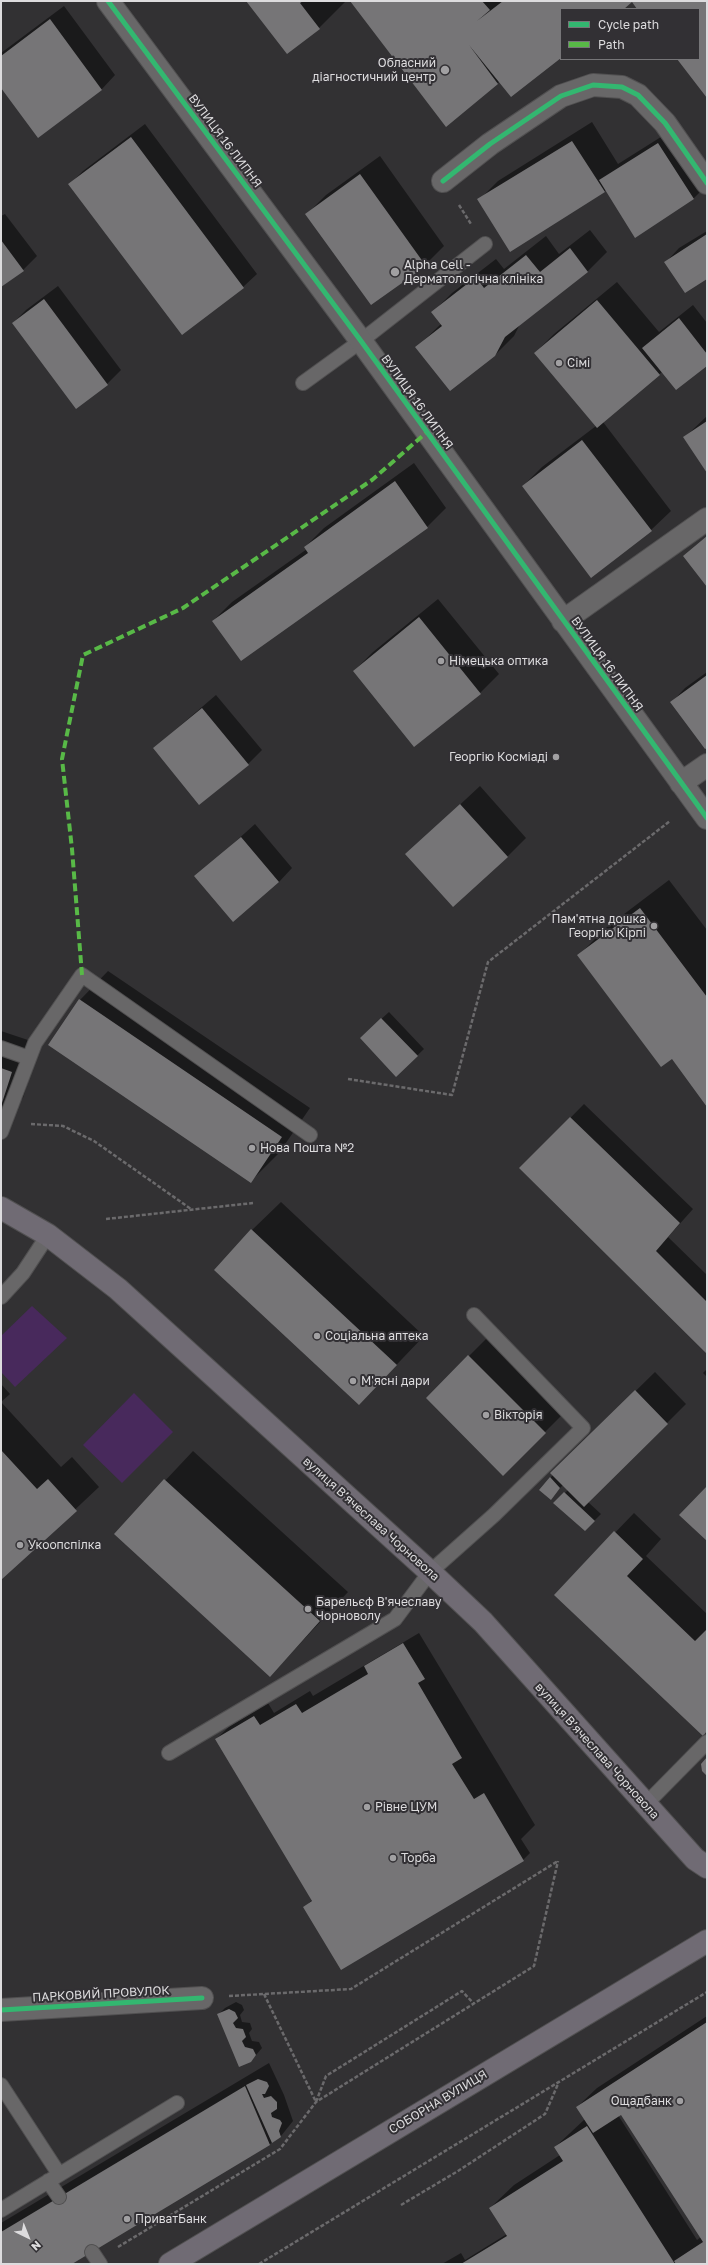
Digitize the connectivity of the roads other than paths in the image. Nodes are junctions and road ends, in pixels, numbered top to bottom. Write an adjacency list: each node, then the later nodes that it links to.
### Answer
1 (108, 1): 5 (street, ВУЛИЦЯ 16 ЛИПНЯ)
2 (443, 181): 3 (street)
3 (707, 183)
4 (485, 244): 5 (lane)
5 (361, 341): 6 (lane); 8 (street, ВУЛИЦЯ 16 ЛИПНЯ)
6 (303, 382)
7 (707, 519): 8 (street)
8 (563, 621): 10 (street, ВУЛИЦЯ 16 ЛИПНЯ)
9 (707, 764): 10 (street)
10 (681, 783): 11 (street, ВУЛИЦЯ 16 ЛИПНЯ)
11 (707, 818)
12 (1, 1048): 13 (lane)
13 (29, 1058): 14 (lane); 15 (lane)
14 (3, 1127)
15 (310, 1135)
16 (1, 1208): 17 (main road, вулиця Вʼячеслава Чорновола)
17 (48, 1235): 18 (lane); 20 (main road, вулиця Вʼячеслава Чорновола)
18 (1, 1297)
19 (474, 1315): 20 (lane)
20 (430, 1572): 22 (lane); 23 (main road, вулиця Вʼячеслава Чорновола)
21 (707, 1742): 23 (lane)
22 (169, 1753)
23 (645, 1805): 24 (main road, вулиця Вʼячеслава Чорновола)
24 (707, 1867)
25 (707, 1941): 33 (main road, СОБОРНА ВУЛИЦЯ)
26 (202, 1998): 27 (street, ПАРКОВИЙ ПРОВУЛОК)
27 (1, 2010)
28 (1, 2085): 30 (lane)
29 (177, 2103): 30 (lane)
30 (54, 2177): 31 (lane); 32 (lane)
31 (59, 2197)
32 (1, 2210)
33 (170, 2264)

